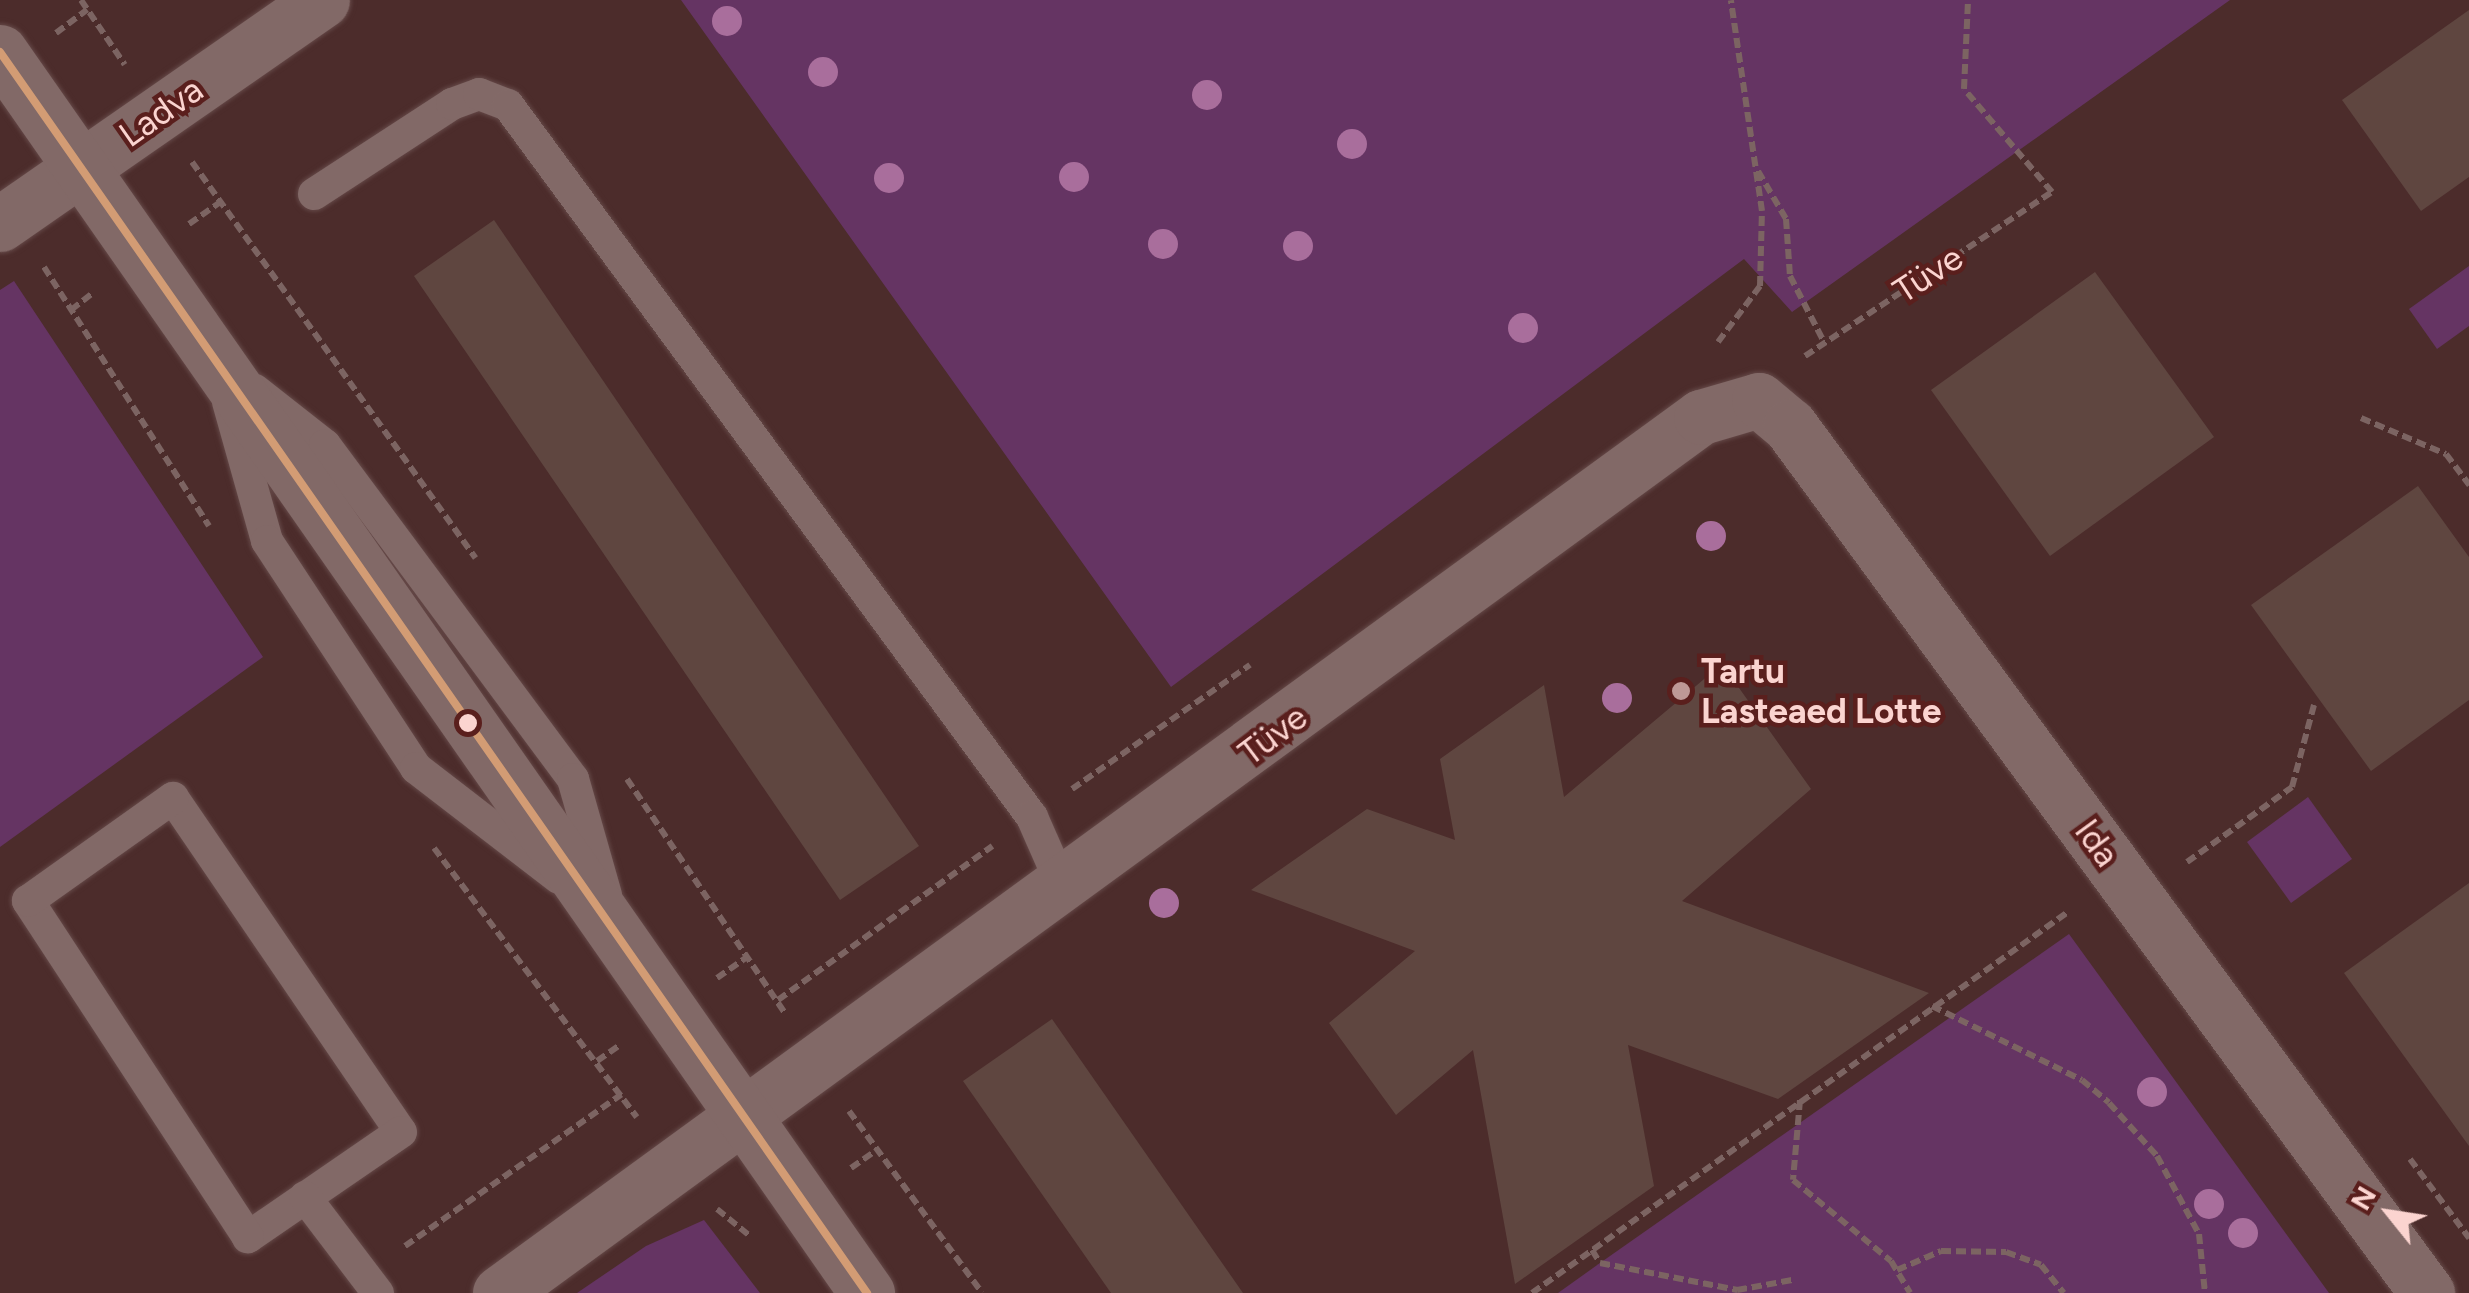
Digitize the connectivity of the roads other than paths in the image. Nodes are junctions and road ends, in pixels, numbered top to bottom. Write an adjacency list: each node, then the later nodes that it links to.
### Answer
1 (322, 0): 3 (street, Ladva)
2 (0, 52): 3 (street)
3 (82, 167): 5 (street, Ladva); 6 (street)
4 (314, 194): 8 (lane)
5 (0, 224)
6 (216, 360): 9 (street); 9 (lane)
7 (1759, 400): 8 (street, Tüve); 15 (street, Ida)
8 (1064, 890): 10 (street, Tüve)
9 (612, 920): 10 (street)
10 (748, 1119): 13 (street, Tüve); 14 (street)
11 (305, 1197): 11 (lane); 12 (lane)
12 (370, 1284)
13 (500, 1293)
14 (867, 1293)
15 (2427, 1293)

